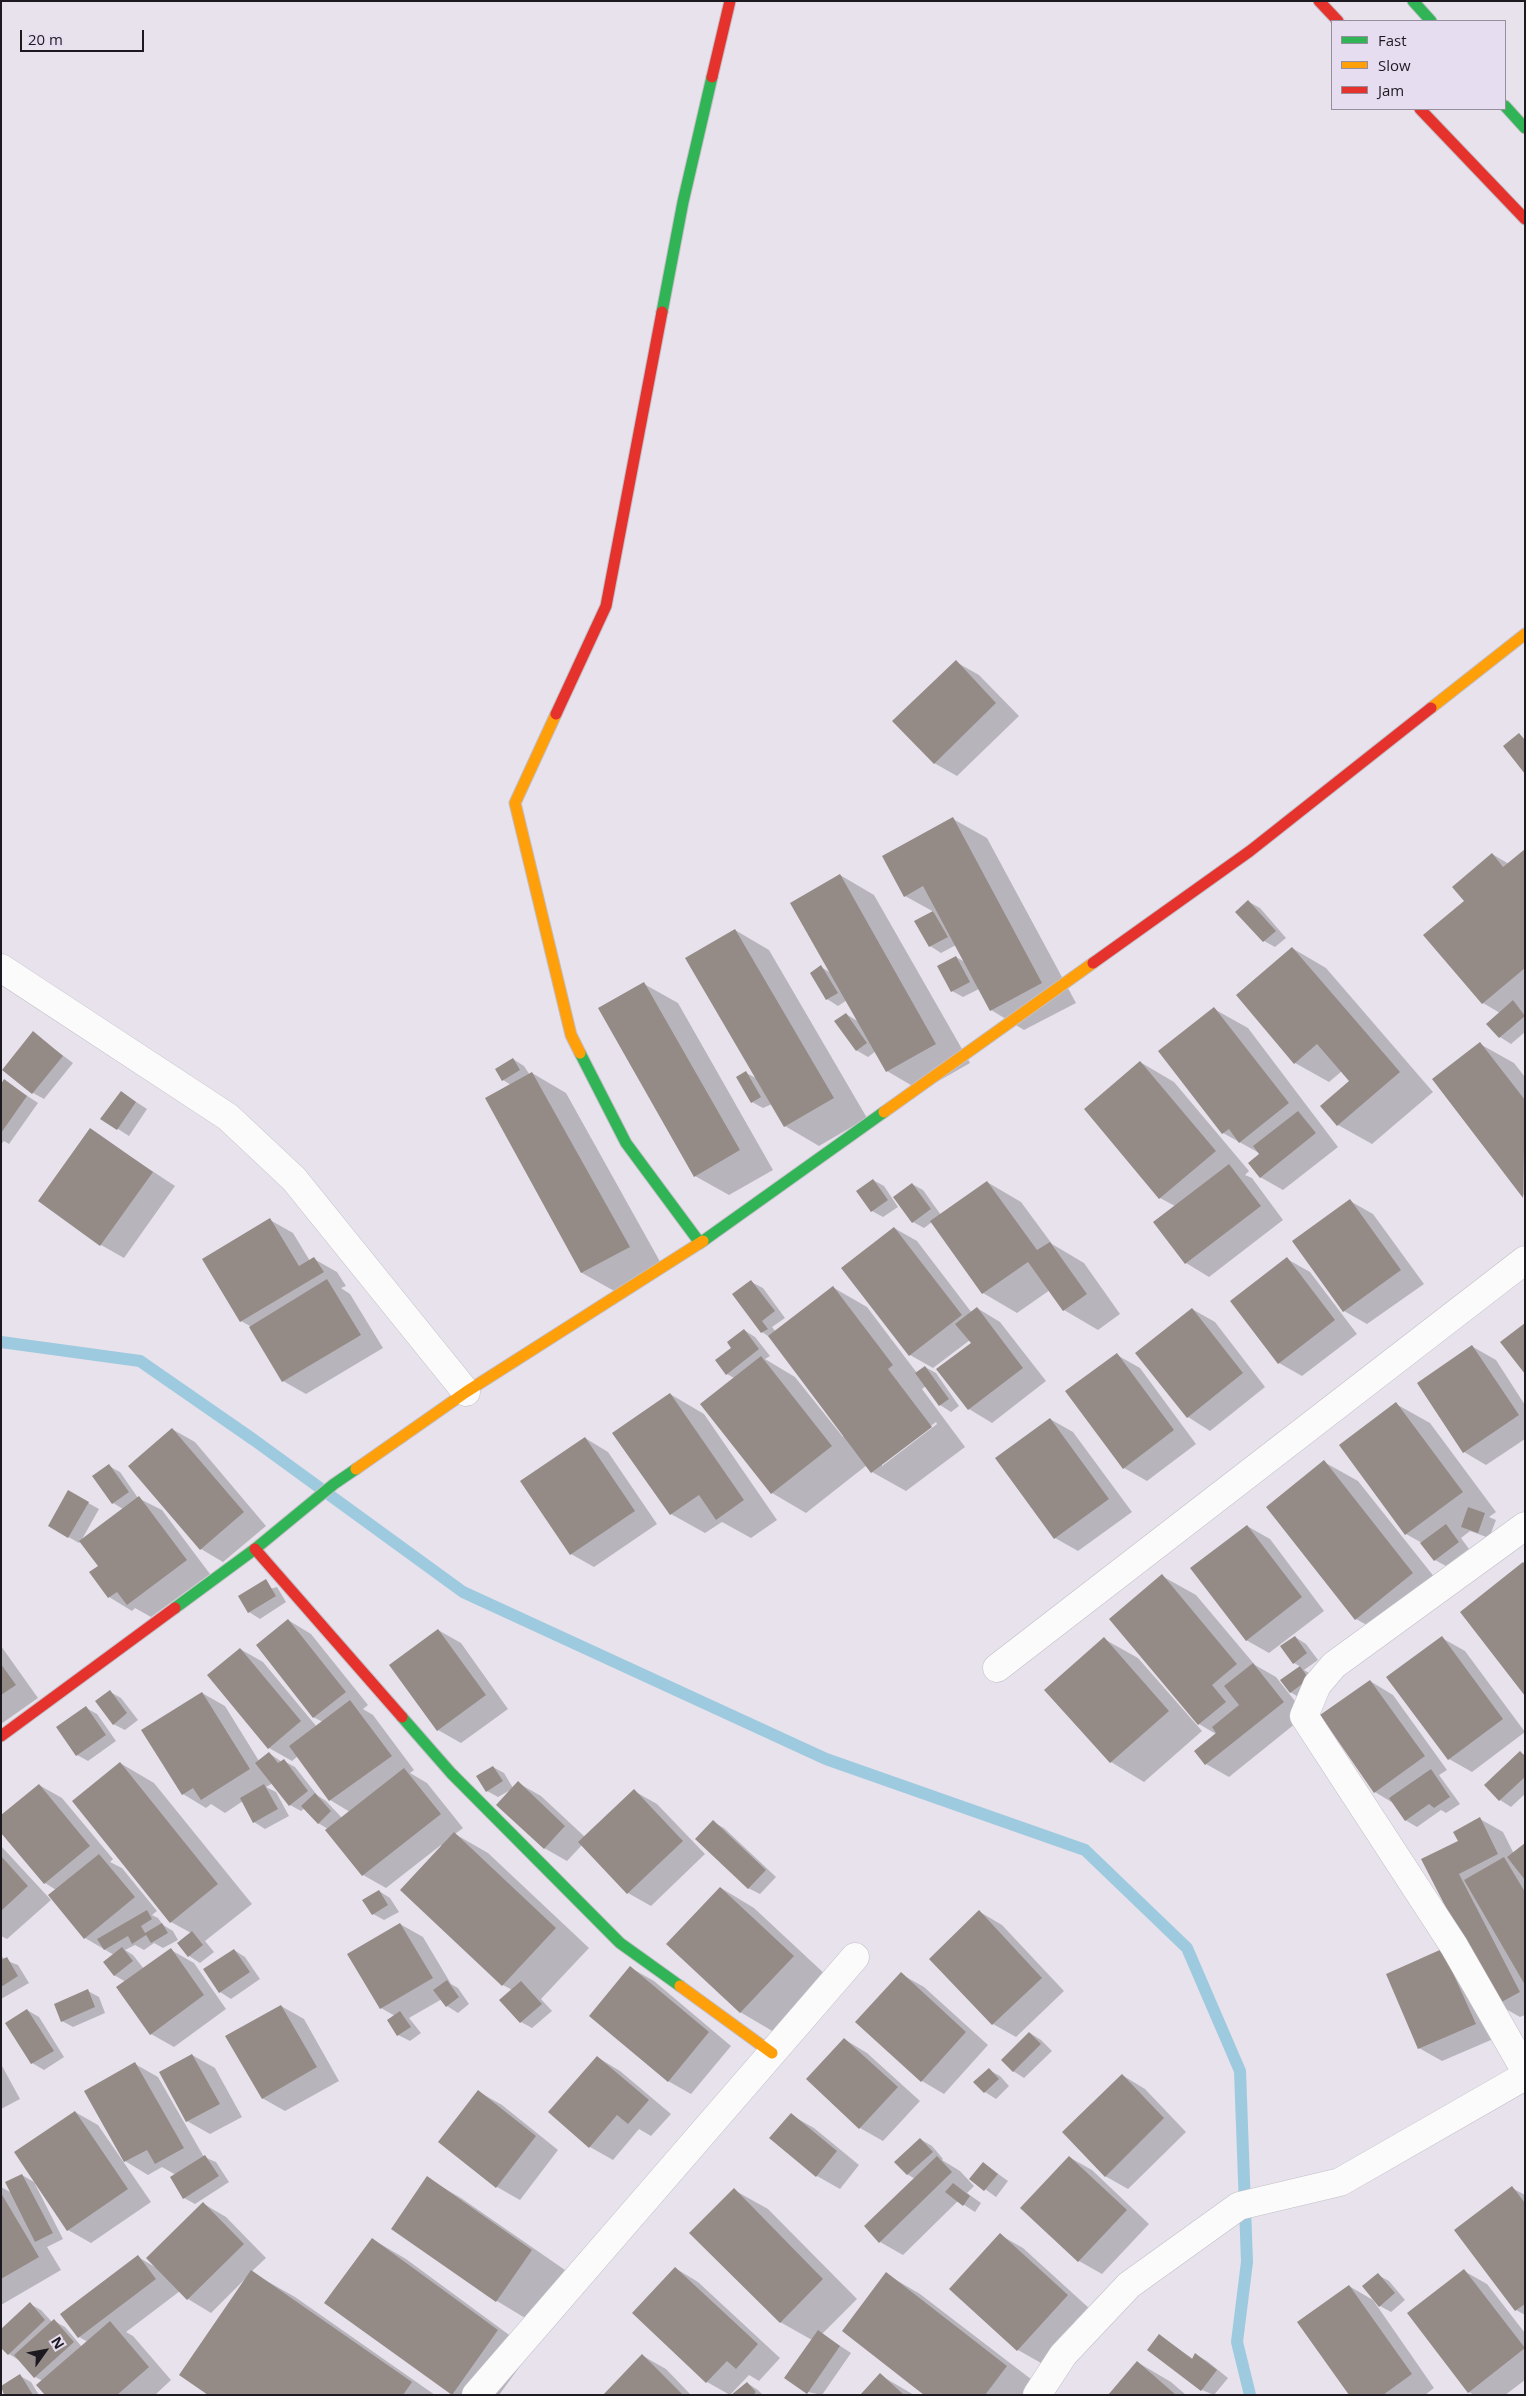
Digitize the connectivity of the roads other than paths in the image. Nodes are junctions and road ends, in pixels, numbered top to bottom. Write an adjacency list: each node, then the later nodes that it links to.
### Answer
1 (730, 1): 12 (street)
2 (1319, 1): 4 (street)
3 (1413, 1): 5 (street)
4 (1337, 20)
5 (1430, 20)
6 (1506, 107): 8 (street)
7 (1421, 110): 9 (street)
8 (1525, 128)
9 (1525, 219)
10 (1525, 634): 12 (street)
11 (1, 968): 14 (street)
12 (700, 1243): 14 (street)
13 (1525, 1260): 17 (street)
14 (466, 1392): 16 (street)
15 (1525, 1526): 21 (street)
16 (255, 1549): 18 (street); 20 (street)
17 (997, 1668)
18 (1, 1736)
19 (855, 1957): 20 (street)
20 (772, 2053): 23 (street)
21 (1525, 2070)
22 (1525, 2076): 24 (street)
23 (476, 2395)
24 (1037, 2395)

